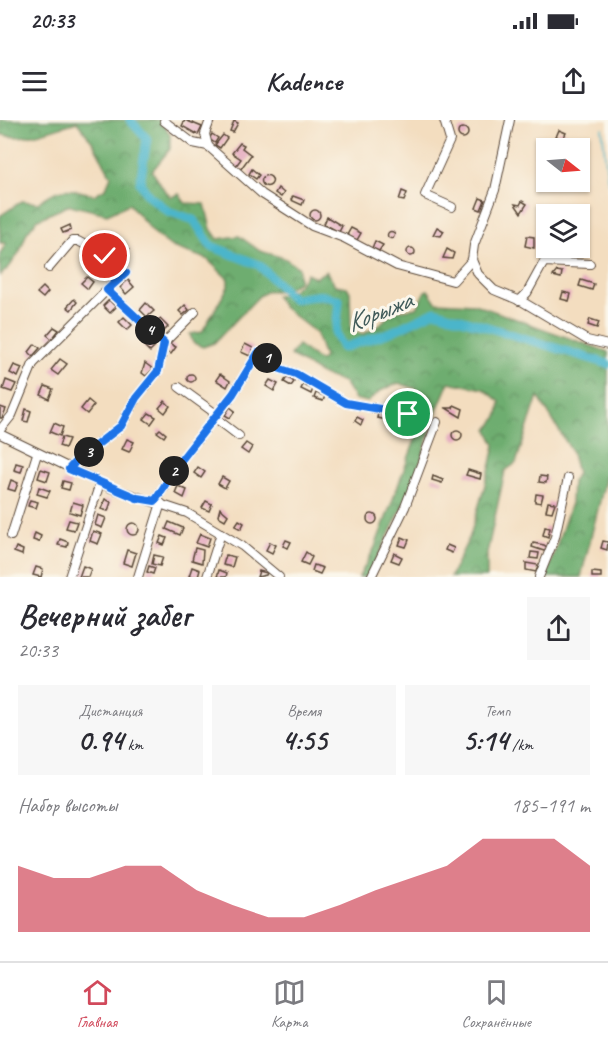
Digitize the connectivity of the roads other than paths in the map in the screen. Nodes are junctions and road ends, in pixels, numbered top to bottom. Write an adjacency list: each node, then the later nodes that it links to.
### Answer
1 (210, 120): 5 (street)
2 (444, 120): 6 (street)
3 (510, 120): 7 (street)
4 (164, 121): 5 (street)
5 (208, 146): 7 (street)
6 (452, 207)
7 (472, 260): 11 (street)
8 (590, 264): 11 (street)
9 (50, 268): 10 (street)
10 (107, 290): 13 (street); 19 (street)
11 (519, 301): 14 (street)
12 (195, 312): 13 (street)
13 (164, 343): 22 (street)
14 (608, 345)
15 (179, 387): 17 (street)
16 (408, 414): 17 (street)
17 (214, 417): 20 (street); 25 (street)
18 (437, 422): 32 (street)
19 (0, 432): 21 (street)
20 (239, 436)
21 (37, 454): 22 (street); 27 (street)
22 (69, 469): 24 (street)
23 (568, 478): 33 (street)
24 (100, 483): 25 (street); 28 (street)
25 (158, 502): 26 (street); 29 (street)
26 (221, 533): 30 (street); 31 (street)
27 (11, 536)
28 (69, 577)
29 (138, 577)
30 (207, 577)
31 (278, 577)
32 (371, 577)
33 (539, 577)

